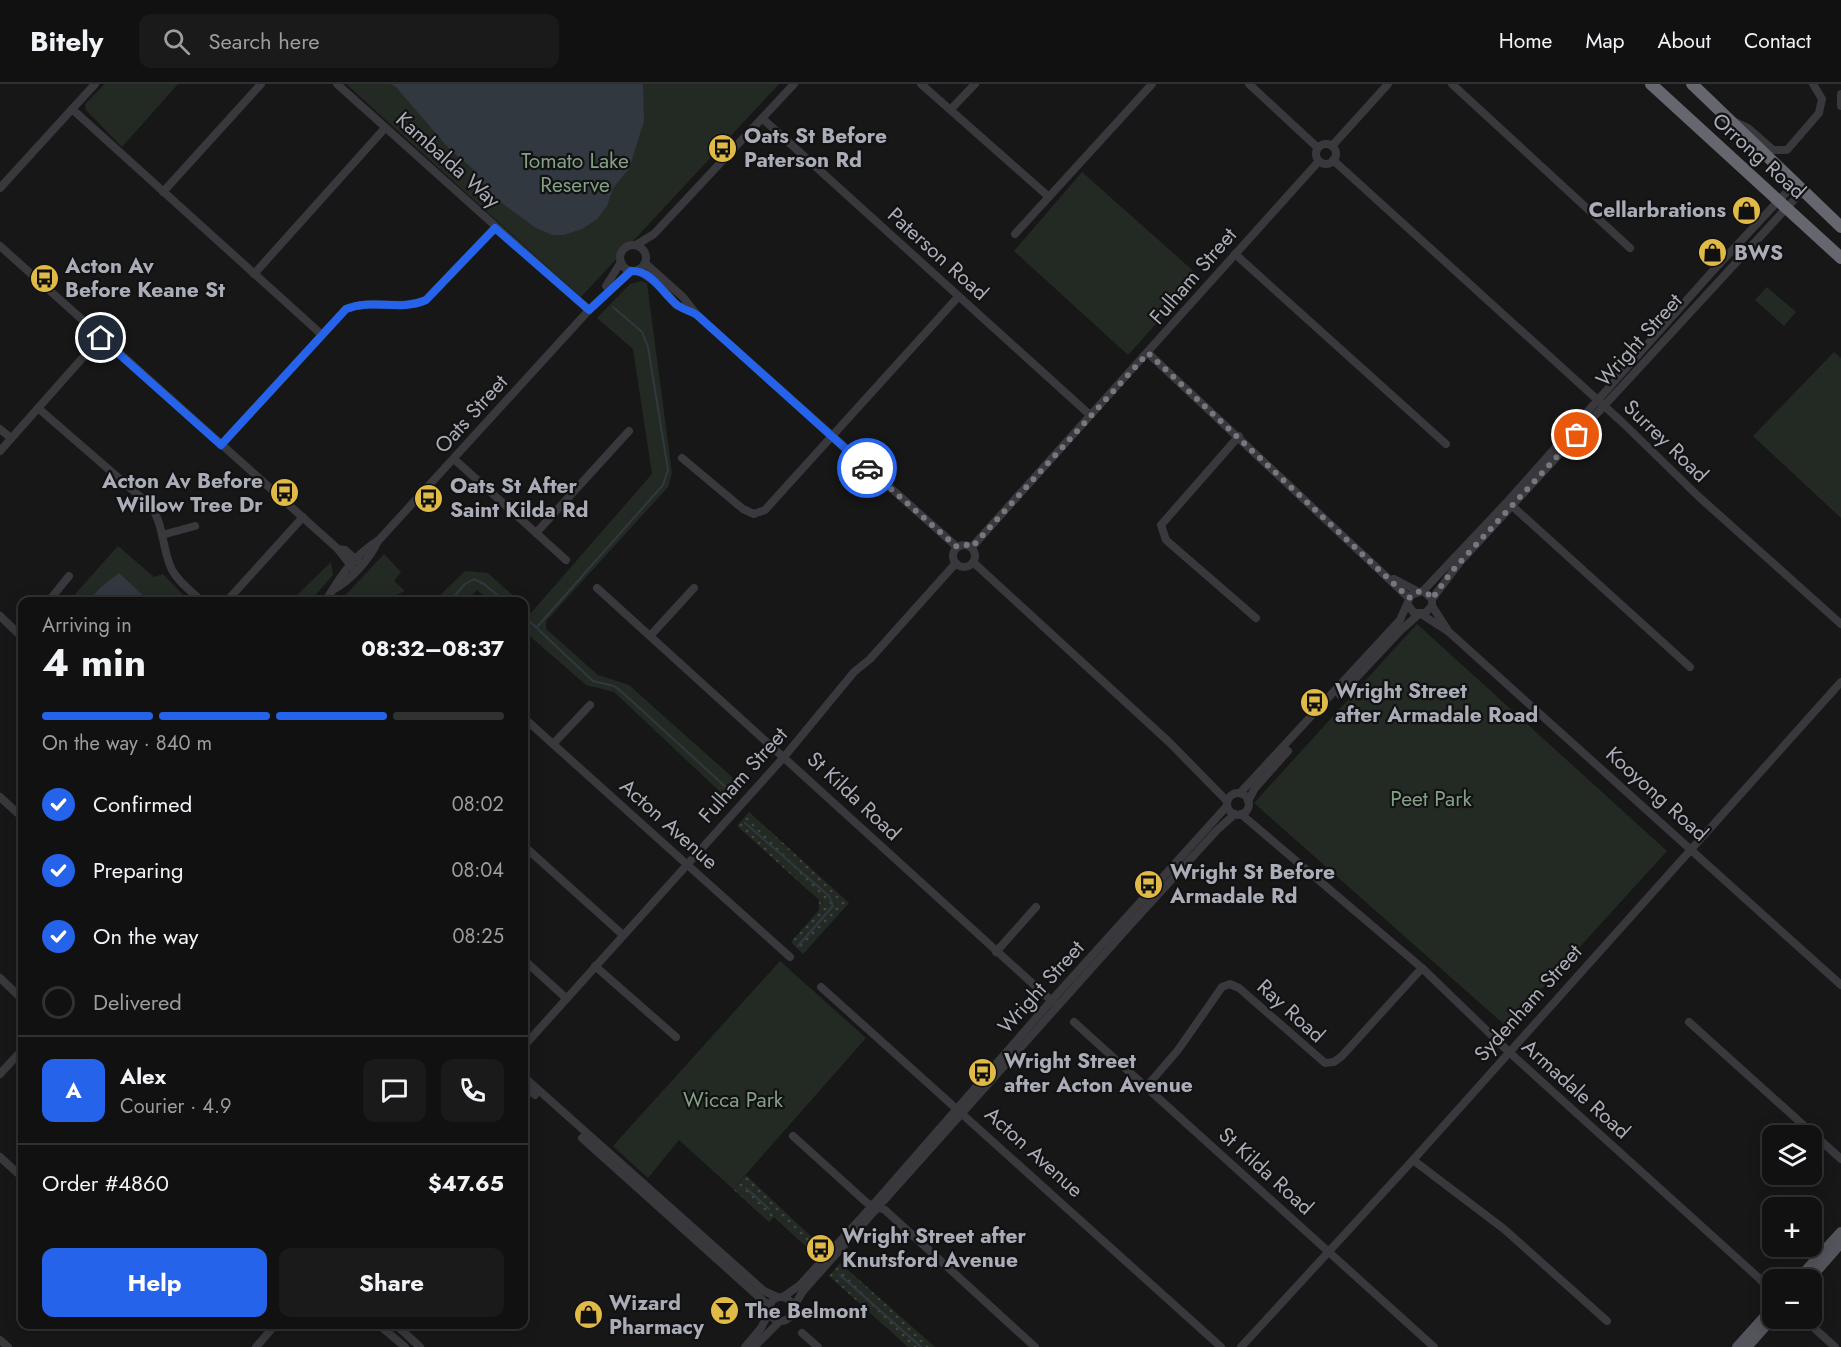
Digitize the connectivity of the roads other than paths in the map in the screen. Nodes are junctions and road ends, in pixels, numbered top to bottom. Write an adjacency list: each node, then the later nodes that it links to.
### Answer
1 (94, 84): 17 (street)
2 (261, 84): 27 (street)
3 (337, 84): 20 (street, Kambalda Way)
4 (794, 84): 18 (street)
5 (921, 84): 16 (street)
6 (975, 84): 16 (street)
7 (1152, 84): 28 (street)
8 (1249, 84): 22 (street)
9 (1388, 84): 21 (street)
10 (1452, 84): 36 (street)
11 (1651, 84): 29 (highway, Orrong Road)
12 (1692, 84): 19 (highway, Orrong Road)
13 (1813, 84): 19 (street)
14 (1841, 94): 15 (street)
15 (1841, 106)
16 (952, 108): 28 (street)
17 (72, 109): 26 (street); 27 (street)
18 (763, 119): 32 (street); 43 (street, Paterson Road)
19 (1732, 121): 25 (highway, Orrong Road)
20 (385, 128): 31 (street, Kambalda Way); 42 (street)
21 (1332, 146): 22 (street); 23 (street)
22 (1318, 148): 24 (street)
23 (1334, 160): 24 (street); 49 (street, Surrey Road)
24 (1320, 161): 37 (street, Fulham Street)
25 (1800, 185): 29 (street, Wright Street); 30 (highway, Orrong Road)
26 (0, 188)
27 (163, 192): 42 (street)
28 (1049, 197): 33 (street)
29 (1782, 203): 38 (highway, Orrong Road); 49 (street, Wright Street)
30 (1841, 227)
31 (495, 228): 44 (street, Kambalda Way); 46 (street)
32 (654, 234): 34 (street); 39 (street)
33 (1015, 234)
34 (636, 245): 39 (street); 40 (street)
35 (0, 246): 47 (street)
36 (1630, 248)
37 (1235, 254): 48 (street, Fulham Street); 57 (street)
38 (1841, 258)
39 (646, 259): 41 (street); 45 (street)
40 (621, 262): 41 (street); 44 (street, Oats Street)
41 (634, 270): 44 (street, Oats Street); 45 (street)
42 (254, 274): 46 (street)
43 (958, 297): 51 (street, Paterson Road); 54 (street)
44 (589, 310): 61 (street, Oats Street)
45 (697, 315): 54 (street)
46 (321, 334): 58 (street)
47 (101, 338): 50 (street); 58 (street)
48 (1148, 353): 51 (street, Fulham Street); 55 (street)
49 (1601, 403): 62 (street, Wright Street); 87 (street, Surrey Road)
50 (38, 408): 56 (street); 66 (street)
51 (1090, 415): 68 (street, Fulham Street)
52 (0, 429): 56 (street)
53 (629, 430): 65 (street)
54 (831, 436): 60 (street); 67 (street)
55 (1239, 436): 74 (street); 86 (street)
56 (11, 438): 59 (street)
57 (1446, 444)
58 (221, 445): 63 (street)
59 (0, 451)
60 (682, 458)
61 (454, 459): 65 (street); 72 (street, Oats Street)
62 (1510, 504): 77 (street, Wright Street); 83 (street, Wright Street); 91 (street)
63 (303, 517): 72 (street); 80 (street)
64 (195, 526): 66 (street)
65 (536, 533): 69 (street)
66 (162, 535): 79 (street)
67 (957, 547): 68 (street); 71 (street)
68 (972, 547): 70 (street)
69 (566, 560)
70 (973, 562): 71 (street); 98 (street)
71 (956, 563): 96 (street, Fulham Street)
72 (356, 565): 81 (street, Oats Street)
73 (69, 576): 78 (street)
74 (1388, 576): 77 (street); 82 (street)
75 (597, 588): 90 (street, St Kilda Road)
76 (694, 588): 90 (street)
77 (1420, 591): 82 (street, Wright Street); 83 (street, Kooyong Road)
78 (52, 597)
79 (197, 597)
80 (231, 597)
81 (328, 597)
82 (1409, 601): 84 (street, Kooyong Road); 98 (street, Wright Street)
83 (1432, 603): 84 (street, Wright Street); 89 (street, Kooyong Road)
84 (1420, 614): 89 (street, Kooyong Road); 99 (street)
85 (0, 616): 88 (street)
86 (1256, 618)
87 (1841, 624)
88 (18, 632)
89 (1449, 632): 103 (street, Kooyong Road)
90 (650, 636): 96 (street, St Kilda Road)
91 (1690, 667)
92 (1841, 682): 103 (street, Sydenham Street)
93 (590, 705): 95 (street)
94 (528, 722): 95 (street, Acton Avenue)
95 (553, 744): 105 (street, Acton Avenue)
96 (784, 757): 105 (street, Fulham Street); 108 (street, St Kilda Road)
97 (0, 797): 100 (street)
98 (1232, 799): 99 (street, Armadale Road); 101 (street, Armadale Road); 118 (street, Wright Street)
99 (1248, 803): 101 (street, Wright Street); 102 (street, Armadale Road)
100 (18, 813)
101 (1238, 814): 102 (street, Armadale Road); 119 (street, Wright Street)
102 (1260, 827): 112 (street, Armadale Road)
103 (1691, 849): 114 (street, Kooyong Road); 124 (street, Sydenham Street)
104 (528, 850): 107 (street)
105 (686, 864): 107 (street, Fulham Street); 109 (street, Acton Avenue)
106 (1036, 907): 108 (street)
107 (623, 935): 111 (street, Fulham Street)
108 (996, 952): 118 (street, St Kilda Road)
109 (790, 957)
110 (528, 964): 117 (street)
111 (595, 966): 117 (street, Fulham Street); 122 (street)
112 (1422, 968): 124 (street, Armadale Road); 128 (street, Ray Road)
113 (0, 978): 116 (street)
114 (1841, 985)
115 (821, 987): 130 (street, Acton Avenue)
116 (18, 995)
117 (566, 998): 123 (street, Fulham Street)
118 (1051, 1001): 119 (street, St Kilda Road); 130 (street, Wright Street)
119 (1059, 1007): 130 (street, Wright Street)
120 (1074, 1022): 128 (street, St Kilda Road)
121 (1689, 1022): 133 (street)
122 (676, 1037)
123 (528, 1040)
124 (1509, 1052): 134 (street, Sydenham Street); 142 (street, Armadale Road)
125 (18, 1054): 126 (street)
126 (0, 1074)
127 (528, 1081): 143 (street)
128 (1147, 1086): 139 (street, St Kilda Road)
129 (528, 1090): 145 (street)
130 (961, 1110): 136 (street, Wright Street); 164 (street, Acton Avenue)
131 (793, 1136): 136 (street)
132 (0, 1157): 135 (street)
133 (1841, 1159)
134 (1413, 1160): 139 (street, Sydenham Street); 147 (street)
135 (18, 1173)
136 (876, 1206): 143 (street, Wright Street); 144 (street, Wright Street); 163 (street)
137 (1841, 1232): 140 (main road)
138 (1841, 1243): 141 (main road)
139 (1328, 1251): 165 (street, Sydenham Street); 166 (street, St Kilda Road)
140 (1807, 1269)
141 (1819, 1269)
142 (1761, 1280)
143 (780, 1297): 144 (street); 145 (street, Wright Street)
144 (794, 1306): 148 (street, Wright Street)
145 (769, 1309): 148 (street); 160 (street, Wright Street)
146 (1762, 1319): 167 (main road)
147 (1607, 1321)
148 (780, 1322): 161 (street, Wright Street)
149 (272, 1329): 157 (street)
150 (384, 1329): 158 (street)
151 (400, 1329): 159 (street)
152 (1763, 1329): 168 (main road)
153 (1815, 1329): 169 (street)
154 (802, 1333): 162 (street)
155 (0, 1340): 156 (street)
156 (8, 1347)
157 (256, 1347)
158 (405, 1347)
159 (420, 1347)
160 (745, 1347)
161 (754, 1347)
162 (818, 1347)
163 (1035, 1347)
164 (1221, 1347)
165 (1241, 1347)
166 (1434, 1347)
167 (1737, 1347)
168 (1747, 1347)
169 (1835, 1347)

